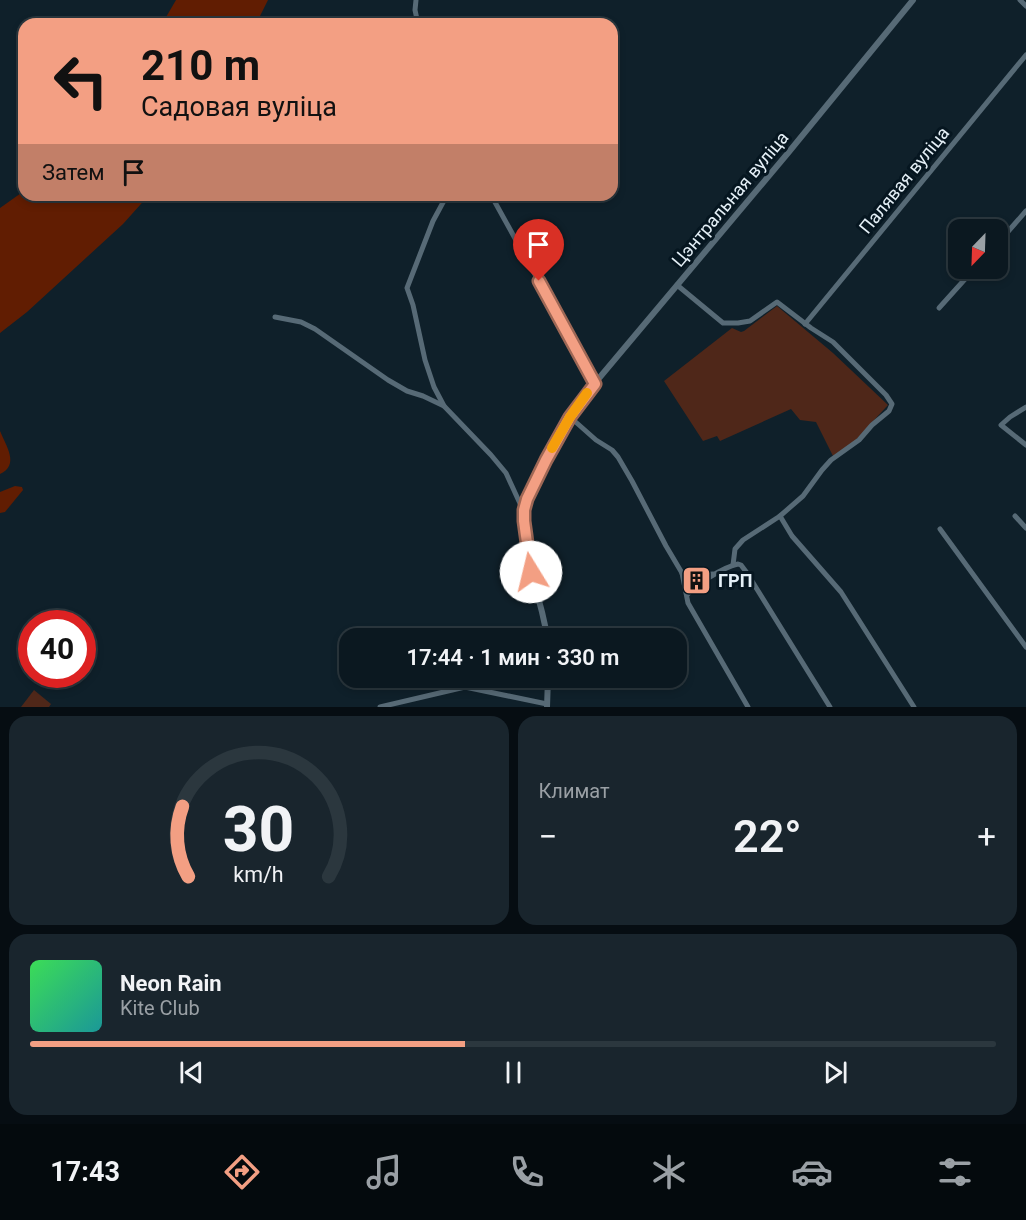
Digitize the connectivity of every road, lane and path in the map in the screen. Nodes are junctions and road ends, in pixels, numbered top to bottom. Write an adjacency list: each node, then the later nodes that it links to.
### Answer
1 (416, 0): 5 (street)
2 (913, 0): 12 (street, Цэнтральная вуліца)
3 (1020, 0): 4 (street)
4 (1026, 6)
5 (417, 18)
6 (1026, 55): 15 (street, Палявая вуліца)
7 (444, 201): 17 (street)
8 (494, 201): 16 (street)
9 (1026, 212): 10 (street)
10 (1008, 232)
11 (965, 279): 13 (street)
12 (677, 285): 15 (street); 16 (street, Цэнтральная вуліца)
13 (939, 308)
14 (275, 317): 17 (street)
15 (805, 324): 22 (street)
16 (595, 384): 19 (street, Цэнтральная вуліца)
17 (444, 406): 21 (street)
18 (1026, 407): 20 (street)
19 (570, 417): 21 (street, Цэнтральная вуліца); 27 (street)
20 (1026, 445)
21 (524, 510): 30 (street, Цэнтральная вуліца)
22 (780, 516): 26 (street); 37 (street)
23 (1015, 516): 24 (street)
24 (1026, 528)
25 (939, 529): 31 (street)
26 (733, 565): 28 (street); 36 (street)
27 (682, 573): 28 (street); 29 (street)
28 (718, 573): 29 (street)
29 (687, 595): 35 (street)
30 (546, 628)
31 (1026, 647)
32 (548, 688): 33 (street)
33 (547, 705): 34 (street)
34 (380, 707)
35 (748, 707)
36 (830, 707)
37 (914, 707)

